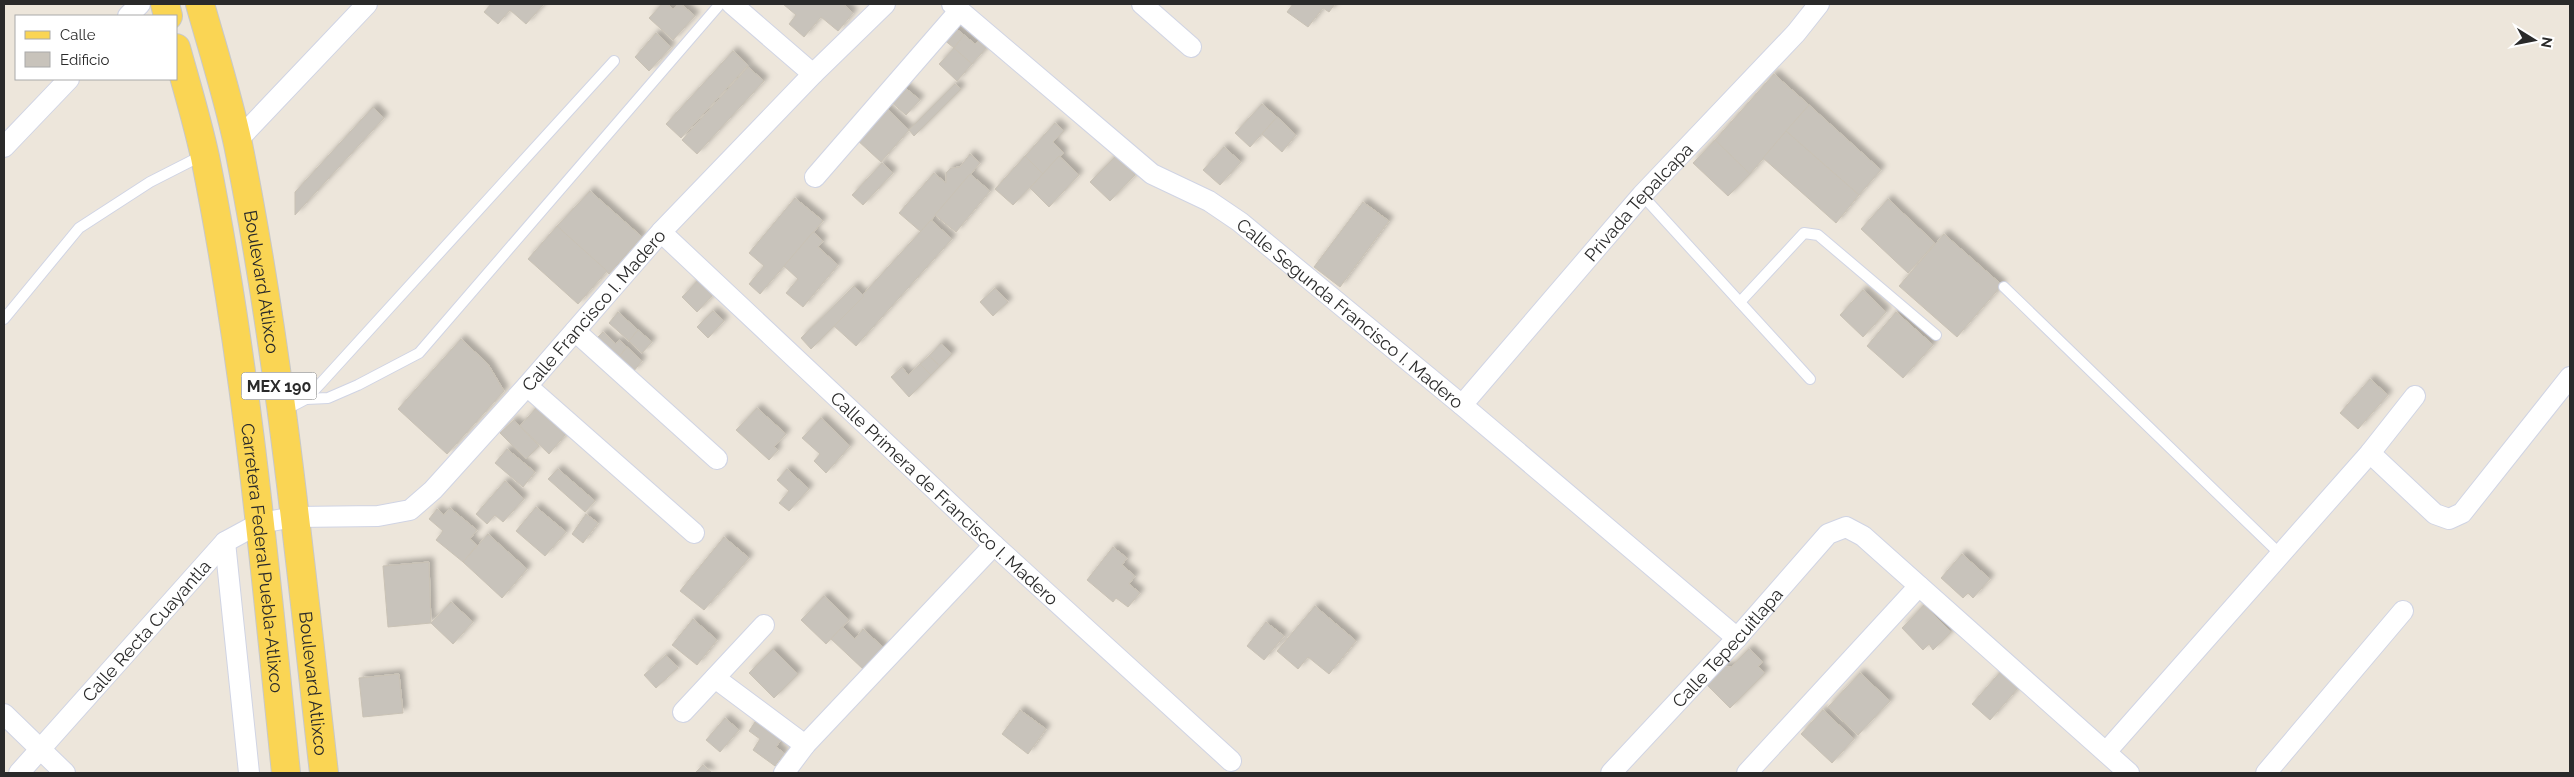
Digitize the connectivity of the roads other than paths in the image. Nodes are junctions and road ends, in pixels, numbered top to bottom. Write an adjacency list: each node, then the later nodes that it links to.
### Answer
1 (140, 4): 10 (street)
2 (200, 4): 16 (main road, Boulevard Atlixco / MEX 190)
3 (367, 4): 16 (street)
4 (720, 4): 31 (lane)
5 (732, 4): 14 (street)
6 (885, 4): 14 (street, Calle Francisco I. Madero)
7 (1142, 4): 11 (street)
8 (956, 7): 19 (street); 32 (street, Calle Segunda Francisco I. Madero)
9 (1810, 7): 20 (street, Privada Tepalcapa)
10 (129, 15)
11 (1191, 47)
12 (178, 56): 18 (main road, Carretera Federal Puebla-Atlixco / MEX 190)
13 (614, 61): 31 (lane)
14 (813, 74): 21 (street, Calle Francisco I. Madero)
15 (68, 80): 17 (street)
16 (238, 141): 31 (main road, Boulevard Atlixco / MEX 190)
17 (4, 147)
18 (204, 155): 24 (lane); 36 (main road, Carretera Federal Puebla-Atlixco / MEX 190)
19 (815, 177)
20 (1642, 195): 23 (lane); 32 (street, Privada Tepalcapa)
21 (662, 232): 25 (street, Calle Francisco I. Madero); 39 (street, Calle Primera de Francisco I. Madero)
22 (2004, 287): 40 (lane)
23 (1740, 302): 26 (lane); 28 (lane)
24 (4, 319)
25 (575, 332): 29 (street, Calle Francisco I. Madero); 34 (street)
26 (1936, 335)
27 (2570, 377): 33 (street)
28 (1810, 378)
29 (527, 386): 35 (street, Calle Francisco I. Madero); 37 (street)
30 (2414, 396): 33 (street)
31 (294, 405): 35 (main road, Boulevard Atlixco / MEX 190)
32 (1462, 406): 44 (street, Calle Segunda Francisco I. Madero)
33 (2370, 453): 40 (street)
34 (718, 459)
35 (295, 517): 36 (street, Calle Francisco I. Madero); 56 (main road, Boulevard Atlixco / MEX 190)
36 (260, 523): 38 (street, Calle Recta Cuayantla); 55 (main road, Carretera Federal Puebla-Atlixco / MEX 190)
37 (694, 533)
38 (225, 542): 49 (street, Calle Recta Cuayantla); 54 (street)
39 (994, 545): 48 (street); 51 (street, Calle Primera de Francisco I. Madero)
40 (2280, 554): 50 (street)
41 (1919, 586): 44 (street, Calle Tepecuitlapa); 50 (street); 59 (street)
42 (2403, 611): 61 (street)
43 (764, 624): 45 (street)
44 (1737, 638): 58 (street, Calle Tepecuitlapa)
45 (715, 678): 46 (street); 48 (street)
46 (683, 712)
47 (4, 714): 49 (street)
48 (805, 745): 57 (street)
49 (40, 748): 52 (street, Calle Recta Cuayantla); 53 (street)
50 (2106, 752): 60 (street)
51 (1230, 761)
52 (19, 773)
53 (65, 773)
54 (249, 773)
55 (286, 773)
56 (324, 773)
57 (784, 773)
58 (1610, 773)
59 (1747, 773)
60 (2129, 773)
61 (2266, 773)

